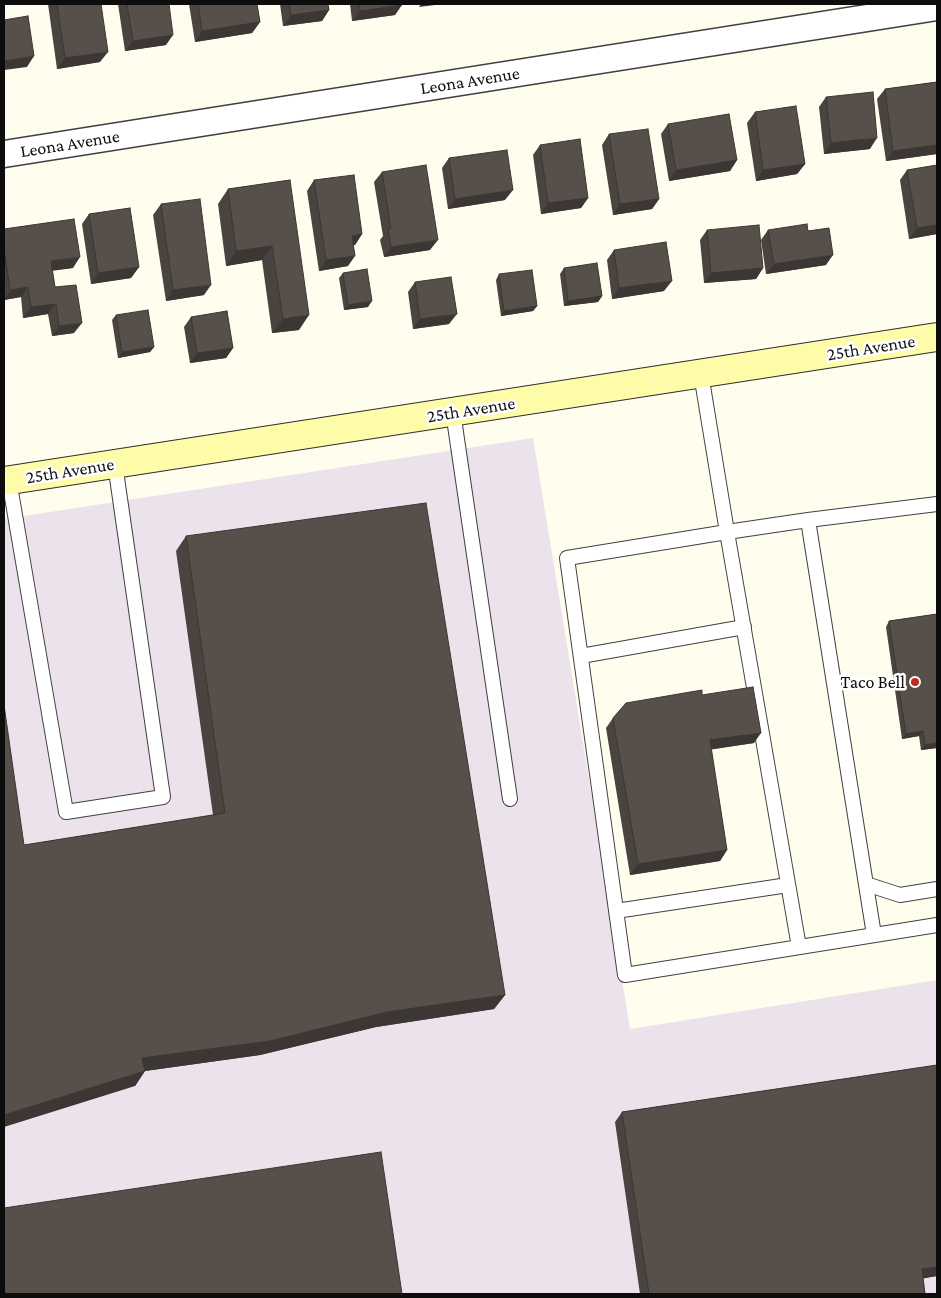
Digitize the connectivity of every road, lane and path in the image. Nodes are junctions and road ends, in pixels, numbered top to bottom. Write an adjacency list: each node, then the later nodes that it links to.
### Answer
1 (937, 7): 2 (street, Leona Avenue)
2 (4, 154)
3 (937, 337): 4 (main road, 25th Avenue)
4 (700, 374): 5 (main road, 25th Avenue); 10 (lane)
5 (453, 412): 6 (main road, 25th Avenue); 13 (lane)
6 (114, 464): 7 (main road, 25th Avenue); 7 (lane)
7 (7, 481)
8 (937, 504): 9 (lane)
9 (808, 520): 10 (lane); 14 (lane)
10 (727, 532): 11 (lane); 12 (lane)
11 (744, 627): 12 (lane); 15 (lane)
12 (581, 656): 17 (lane)
13 (510, 799)
14 (866, 884): 16 (lane); 19 (lane)
15 (788, 885): 17 (lane); 20 (lane)
16 (937, 888)
17 (616, 911): 20 (lane)
18 (937, 924): 19 (lane)
19 (874, 935): 20 (lane)
20 (798, 947)

